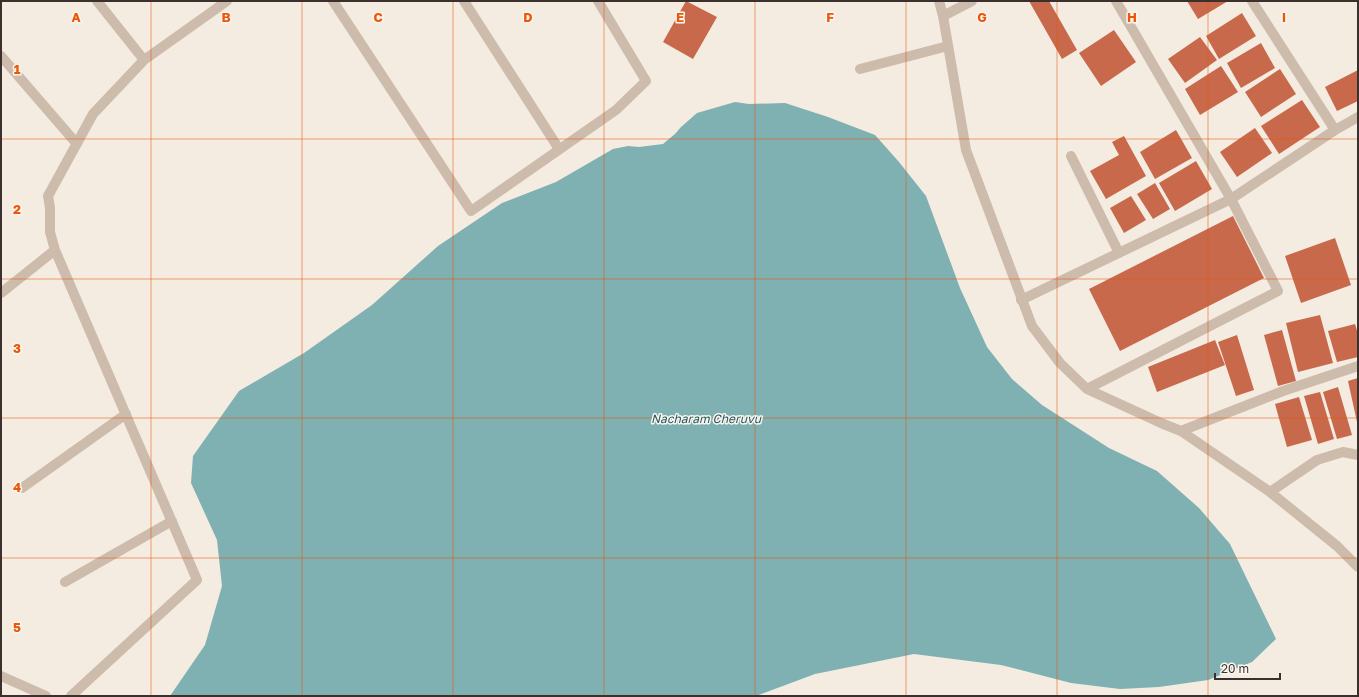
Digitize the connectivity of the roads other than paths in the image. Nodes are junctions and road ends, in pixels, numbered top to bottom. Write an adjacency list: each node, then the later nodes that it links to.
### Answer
1 (97, 1): 13 (street)
2 (227, 1): 13 (street)
3 (333, 1): 18 (street)
4 (464, 1): 18 (street)
5 (598, 1): 18 (street)
6 (939, 1): 10 (street)
7 (972, 1): 10 (street)
8 (1116, 1): 20 (street)
9 (1252, 1): 16 (street)
10 (943, 16): 11 (street)
11 (948, 46): 14 (street); 24 (street)
12 (1, 56): 17 (street)
13 (144, 60): 17 (street)
14 (860, 69)
15 (1358, 117): 16 (street)
16 (1335, 130): 20 (street)
17 (77, 144): 21 (street)
18 (559, 149)
19 (1070, 156): 22 (street)
20 (1231, 199): 22 (street); 26 (street)
21 (55, 250): 23 (street); 27 (street)
22 (1119, 253): 24 (street)
23 (1, 293)
24 (1021, 300): 26 (street)
25 (1358, 366): 28 (street)
26 (1087, 389): 28 (street)
27 (126, 414): 30 (street); 32 (street)
28 (1181, 431): 31 (street)
29 (1358, 455): 31 (street)
30 (22, 488)
31 (1270, 492): 33 (street)
32 (172, 521): 34 (street); 37 (street)
33 (1358, 567)
34 (65, 582)
35 (1, 676): 36 (street)
36 (46, 696)
37 (71, 696)

